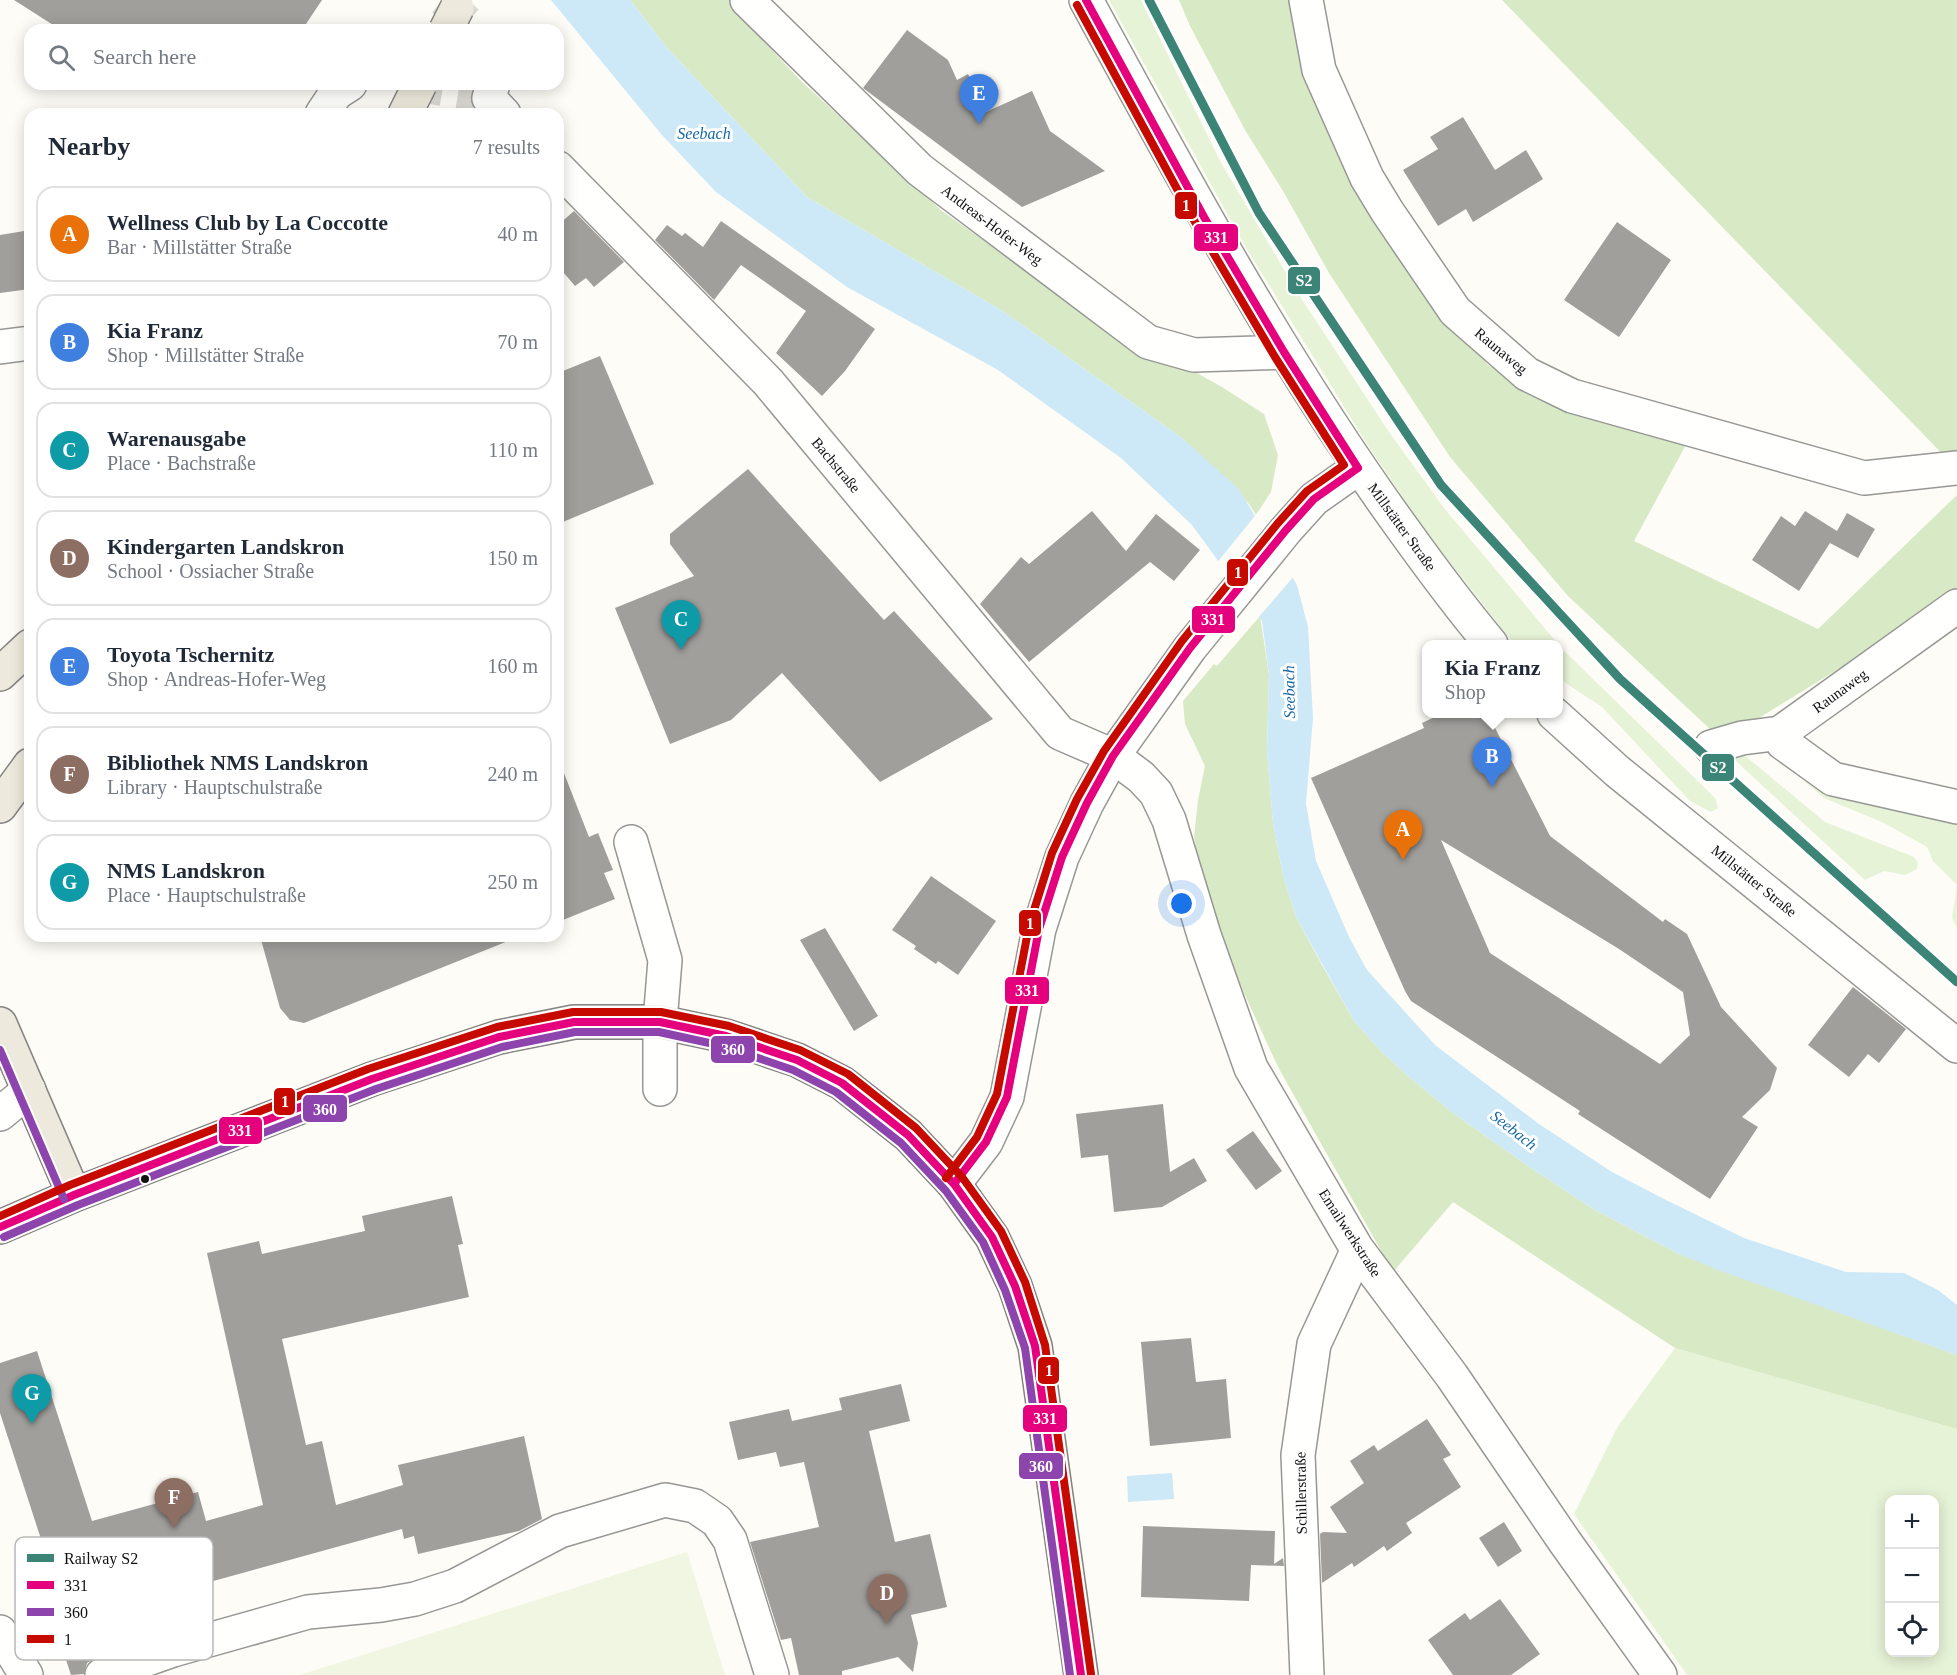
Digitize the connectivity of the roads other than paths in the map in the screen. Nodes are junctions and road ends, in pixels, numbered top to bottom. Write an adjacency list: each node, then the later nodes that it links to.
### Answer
1 (461, 0): 5 (main road, bridge)
2 (747, 0): 13 (street, Andreas-Hofer-Weg)
3 (1086, 0): 13 (street, Millstätter Straße)
4 (1306, 0): 15 (street, Raunaweg)
5 (449, 24)
6 (341, 90): 8 (street)
7 (417, 90): 9 (main road)
8 (326, 108)
9 (408, 108)
10 (564, 174): 23 (street, Bachstraße)
11 (24, 344): 12 (street)
12 (0, 347)
13 (1284, 352): 14 (street, Millstätter Straße)
14 (1358, 468): 17 (street, Millstätter Straße); 23 (street)
15 (1957, 468)
16 (1957, 606): 21 (street, Raunaweg)
17 (1487, 640)
18 (24, 652): 19 (main road)
19 (0, 674)
20 (1558, 718): 30 (street, Millstätter Straße)
21 (1780, 733): 22 (street, Raunaweg); 26 (street)
22 (1711, 747)
23 (1113, 756): 34 (street); 37 (street, Emailwerkstraße)
24 (24, 773): 25 (main road)
25 (0, 806)
26 (1957, 807)
27 (631, 842): 28 (street)
28 (660, 1022): 31 (street); 34 (main road); 35 (main road)
29 (0, 1024): 32 (main road)
30 (1957, 1046)
31 (660, 1089)
32 (29, 1090): 33 (street); 35 (main road)
33 (0, 1114)
34 (954, 1184): 46 (main road)
35 (74, 1195): 36 (main road)
36 (0, 1227)
37 (1357, 1249): 47 (street, Schillerstraße); 48 (street, Emailwerkstraße)
38 (0, 1632): 40 (street)
39 (213, 1639): 45 (street)
40 (15, 1657)
41 (17, 1660): 43 (street)
42 (145, 1660): 44 (street)
43 (26, 1675)
44 (102, 1675)
45 (772, 1675)
46 (1081, 1675)
47 (1306, 1675)
48 (1659, 1675)

